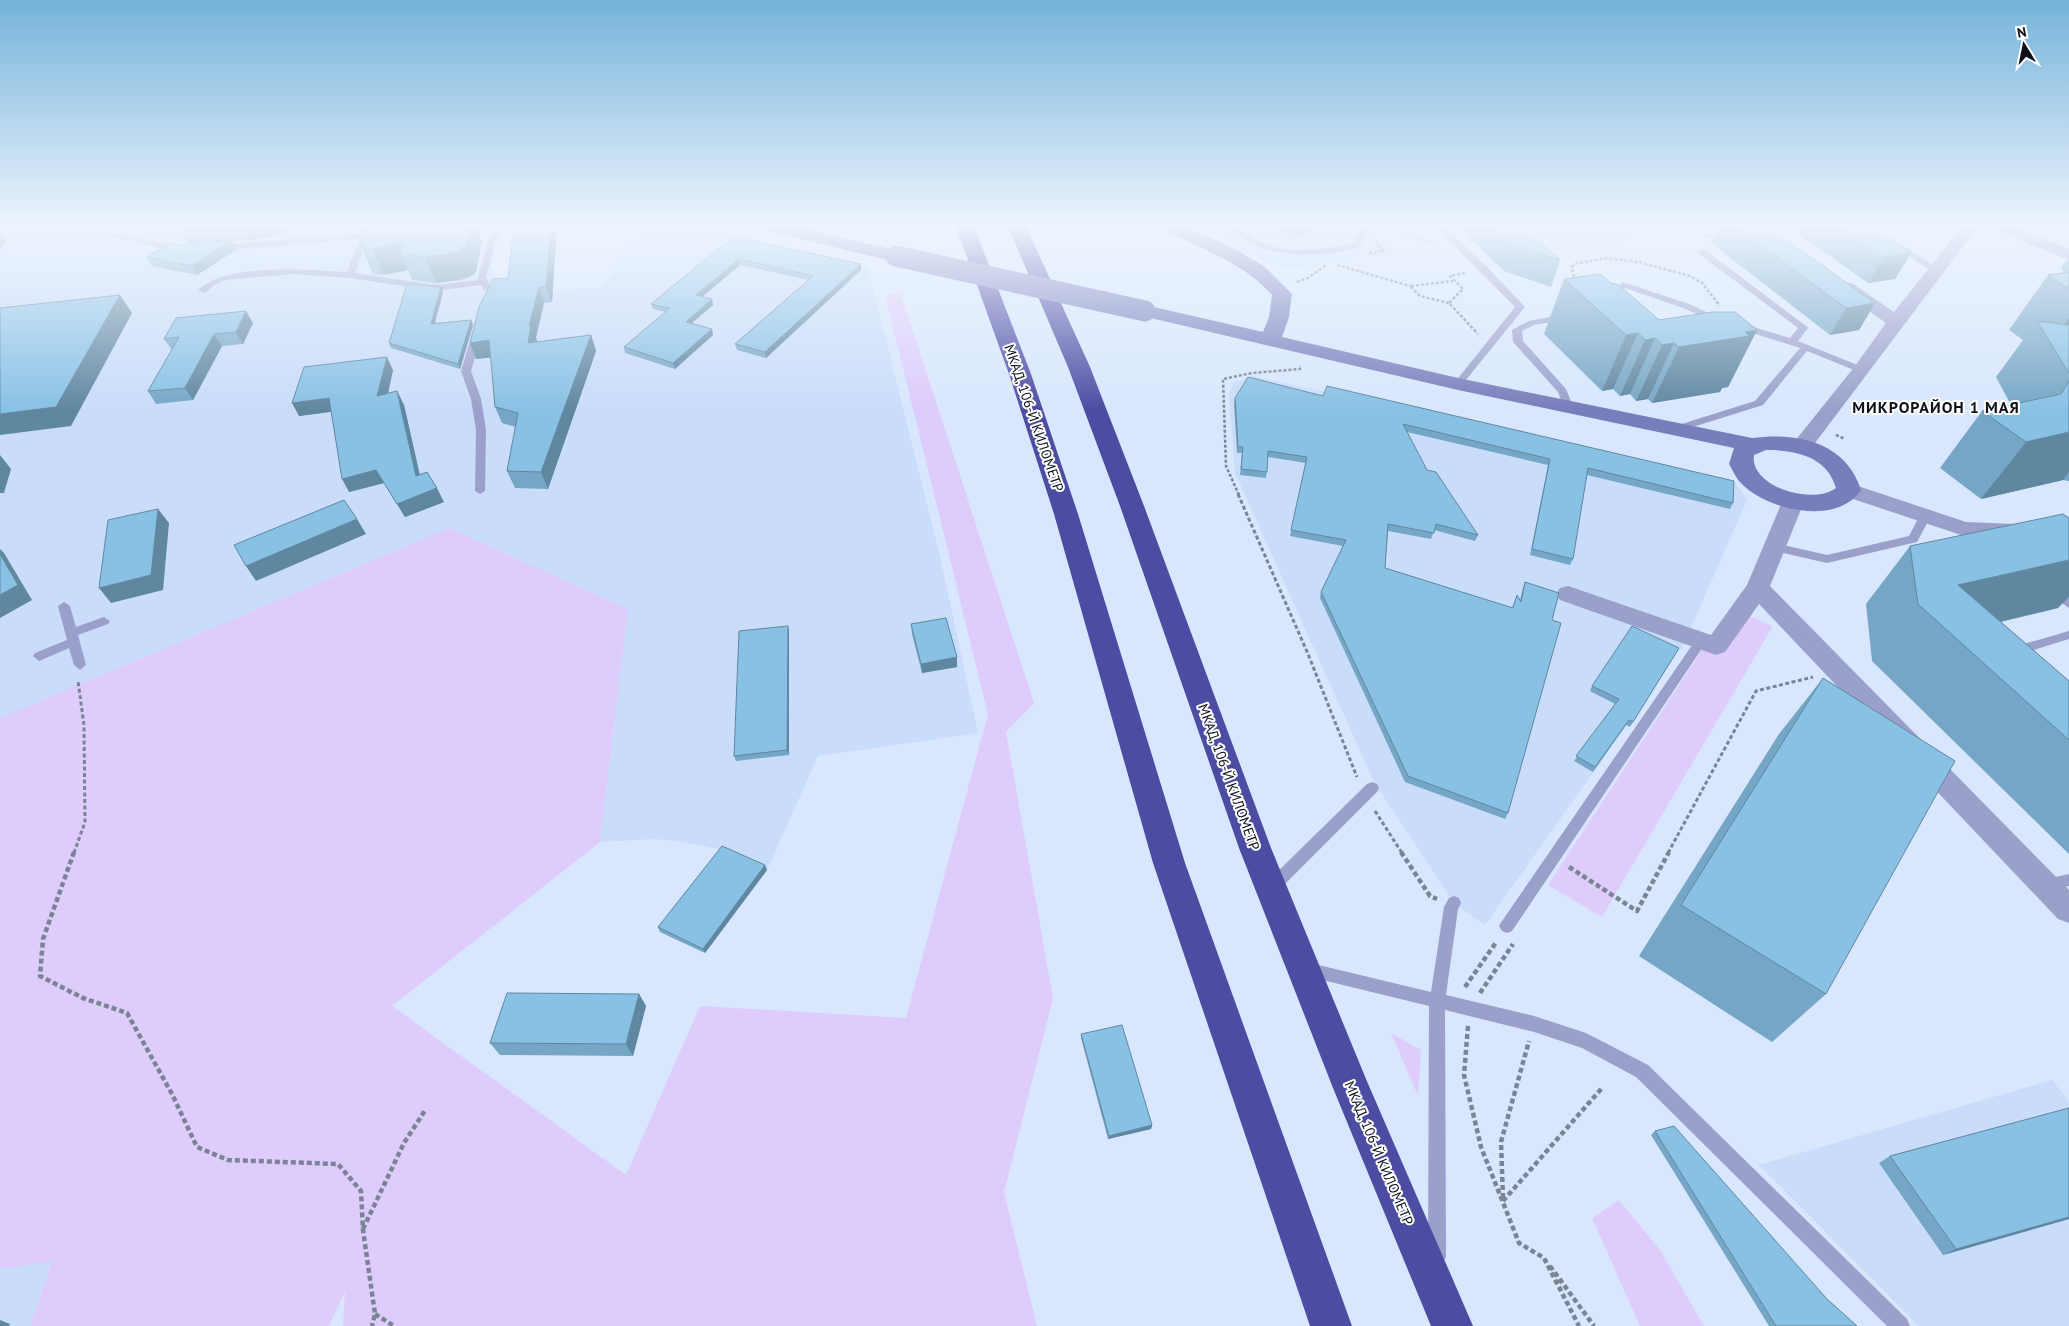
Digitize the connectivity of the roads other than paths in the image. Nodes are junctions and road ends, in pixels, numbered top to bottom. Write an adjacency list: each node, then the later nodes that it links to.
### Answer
1 (208, 286): 15 (lane)
2 (422, 286): 3 (lane)
3 (460, 286)
4 (485, 286): 16 (lane)
5 (987, 286): 57 (highway, МКАД, 106-Й КИЛОМЕТР)
6 (1031, 286): 21 (street, bridge)
7 (1043, 286): 50 (highway, МКАД, 106-Й КИЛОМЕТР)
8 (1276, 286): 21 (street)
9 (1500, 286): 25 (lane)
10 (1622, 286): 17 (lane)
11 (1626, 286): 22 (lane)
12 (1747, 286): 22 (lane)
13 (1845, 286): 19 (street)
14 (1926, 286): 19 (street)
15 (202, 291)
16 (486, 301)
17 (1602, 306)
18 (1577, 315): 26 (lane)
19 (1896, 322): 24 (street)
20 (479, 326): 30 (lane)
21 (1270, 339): 25 (street)
22 (1792, 342): 23 (lane)
23 (1804, 349): 24 (lane); 27 (lane)
24 (1862, 370): 29 (street)
25 (1458, 384): 26 (street)
26 (1568, 406): 27 (street)
27 (1676, 428): 28 (street)
28 (1752, 445): 29 (street); 32 (street)
29 (1802, 446): 31 (street)
30 (480, 490)
31 (1849, 490): 32 (street); 33 (street)
32 (1793, 502): 35 (street)
33 (1925, 516): 34 (street); 35 (lane)
34 (2069, 533)
35 (1774, 547): 37 (street)
36 (2041, 582): 39 (lane)
37 (1758, 588): 44 (street); 49 (street)
38 (1568, 594): 44 (street)
39 (2069, 604)
40 (64, 606): 43 (lane)
41 (104, 621): 43 (lane)
42 (2069, 635): 45 (lane)
43 (72, 637): 46 (lane); 47 (lane)
44 (1701, 640): 53 (lane)
45 (2003, 654)
46 (39, 656)
47 (79, 670)
48 (1368, 791): 50 (lane)
49 (2058, 883): 52 (street)
50 (1271, 888): 54 (highway, МКАД, 106-Й КИЛОМЕТР)
51 (1452, 905): 55 (lane)
52 (2069, 910)
53 (1507, 926)
54 (1303, 968): 55 (lane); 56 (highway, МКАД, 106-Й КИЛОМЕТР)
55 (1445, 1004): 56 (lane); 59 (lane)
56 (1437, 1290): 58 (highway, МКАД, 106-Й КИЛОМЕТР)
57 (1331, 1326)
58 (1452, 1326)
59 (1900, 1326)

